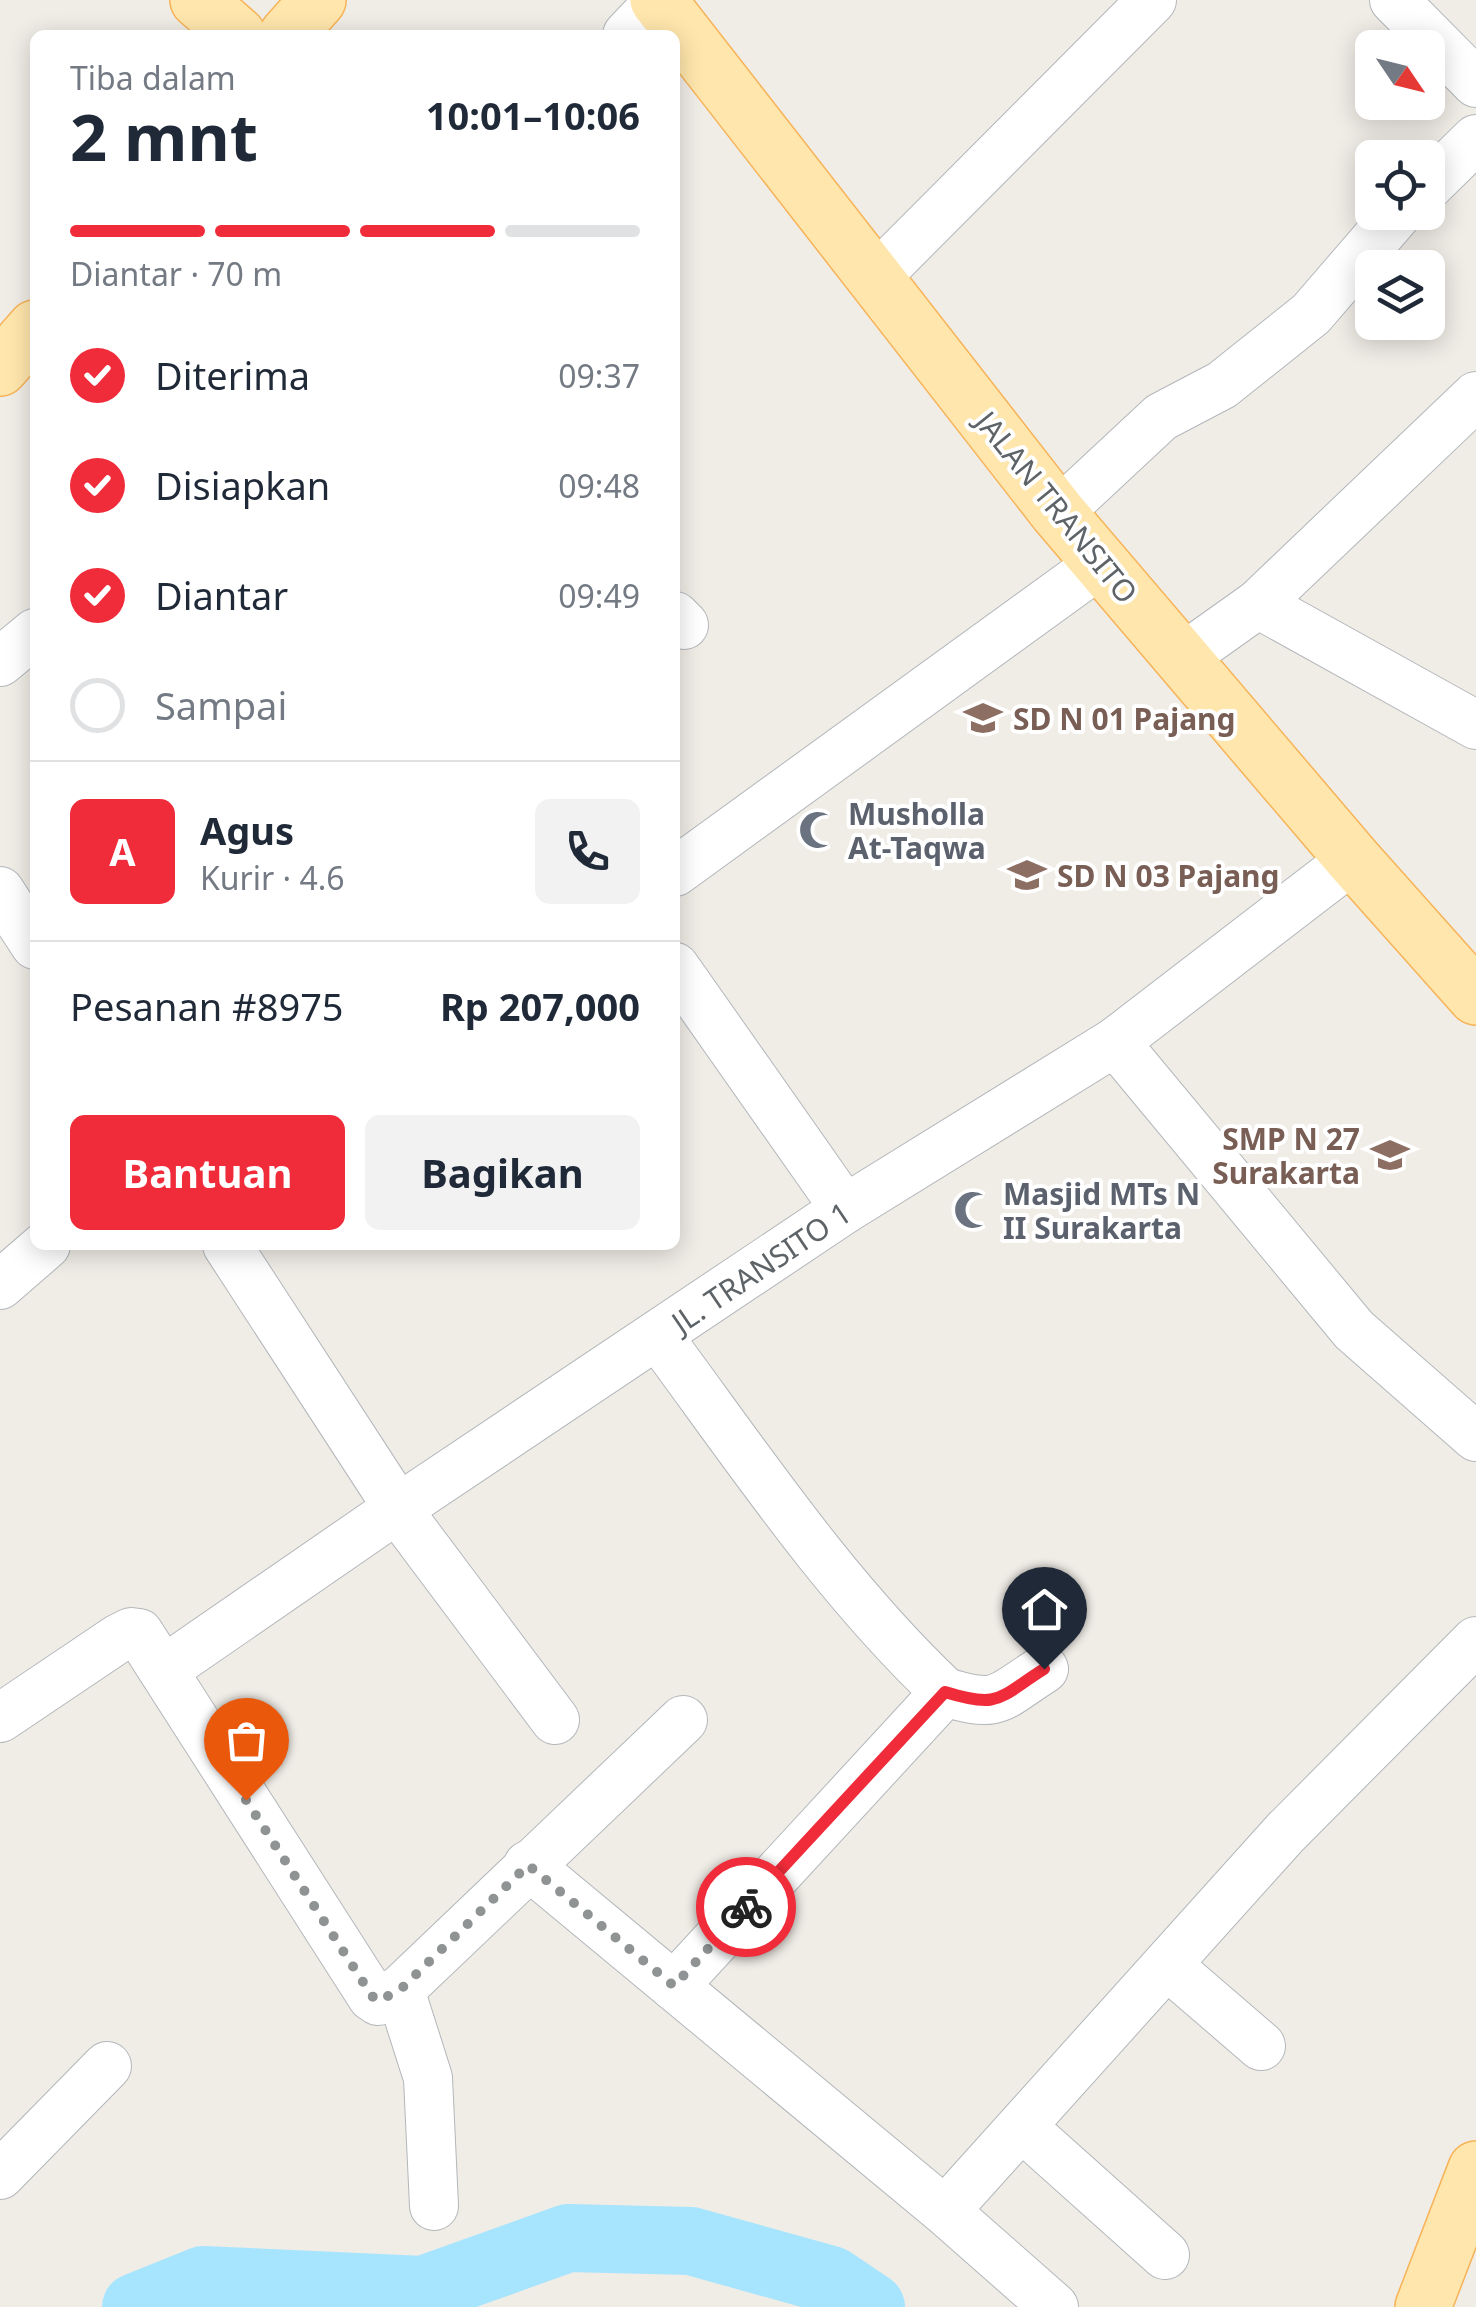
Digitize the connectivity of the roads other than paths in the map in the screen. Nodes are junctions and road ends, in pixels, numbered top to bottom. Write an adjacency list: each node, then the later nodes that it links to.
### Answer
1 (198, 0): 5 (main road)
2 (318, 0): 6 (main road)
3 (1152, 0): 12 (street)
4 (1394, 0): 8 (street)
5 (232, 30)
6 (292, 30)
7 (680, 49): 12 (main road, JALAN TRANSITO)
8 (1476, 83)
9 (1476, 139): 10 (street)
10 (1445, 169)
11 (1384, 230): 16 (street)
12 (875, 278): 16 (main road, JALAN TRANSITO)
13 (30, 334): 14 (main road)
14 (0, 368)
15 (1469, 415): 18 (street)
16 (1058, 513): 17 (main road, JALAN TRANSITO)
17 (1102, 563): 20 (main road, JALAN TRANSITO); 24 (street)
18 (1258, 604): 20 (street); 22 (street)
19 (30, 637): 21 (street)
20 (1182, 658): 23 (main road, JALAN TRANSITO)
21 (0, 662)
22 (1476, 725)
23 (1353, 859): 26 (main road, JALAN TRANSITO); 27 (street, JL. TRANSITO 1)
24 (680, 868)
25 (680, 975): 28 (street)
26 (1476, 996)
27 (1115, 1042): 28 (street, JL. TRANSITO 1); 33 (street)
28 (845, 1209): 32 (street, JL. TRANSITO 1)
29 (40, 1250): 31 (street)
30 (230, 1250): 34 (street)
31 (0, 1286)
32 (658, 1336): 34 (street, JL. TRANSITO 1); 38 (street)
33 (1476, 1438)
34 (398, 1509): 36 (street, JL. TRANSITO 1); 40 (street)
35 (1476, 1641): 43 (street)
36 (165, 1669): 39 (street); 45 (street)
37 (1044, 1669): 38 (street)
38 (945, 1692): 44 (street)
39 (0, 1718)
40 (555, 1720)
41 (683, 1720): 42 (street)
42 (528, 1865): 44 (street); 45 (street)
43 (1167, 1965): 46 (street); 48 (street)
44 (674, 1986): 52 (street)
45 (400, 1990): 51 (street)
46 (1261, 2046)
47 (107, 2066): 50 (street)
48 (1023, 2128): 52 (street); 53 (street)
49 (1476, 2169): 55 (main road)
50 (0, 2175)
51 (434, 2206)
52 (946, 2211): 54 (street)
53 (1165, 2255)
54 (1054, 2307)
55 (1423, 2307)

